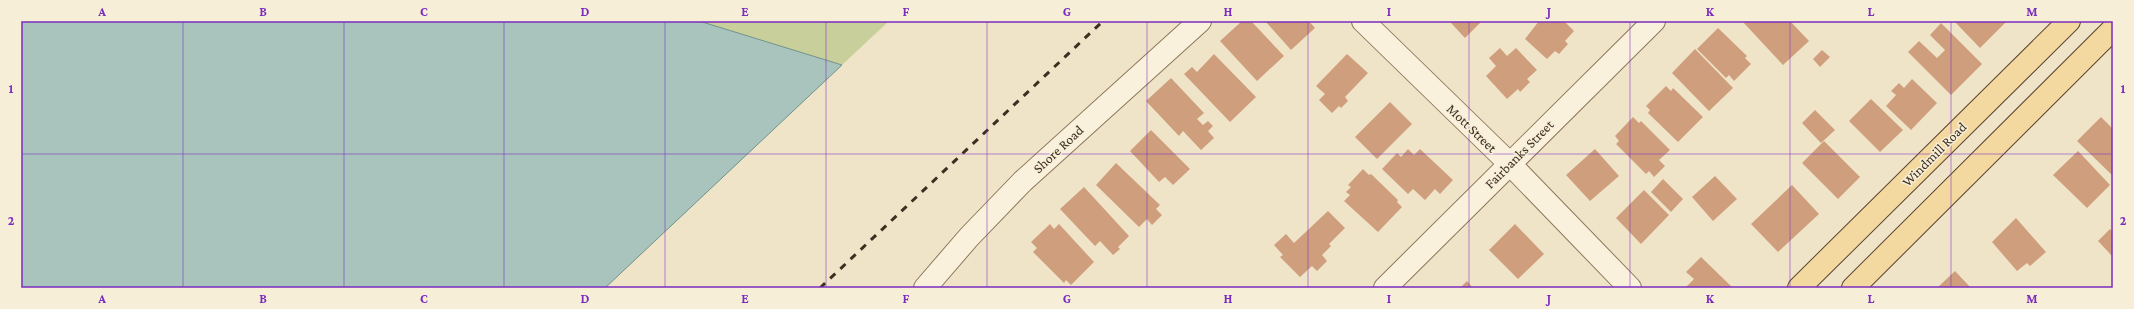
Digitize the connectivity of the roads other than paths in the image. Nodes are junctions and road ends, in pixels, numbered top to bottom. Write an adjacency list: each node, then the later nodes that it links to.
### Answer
1 (1200, 21): 7 (street, Shore Road)
2 (1362, 21): 6 (street, Mott Street)
3 (1654, 21): 6 (street, Fairbanks Street)
4 (2069, 21): 10 (main road, Windmill Road)
5 (2113, 29): 11 (main road)
6 (1509, 163): 8 (street, Fairbanks Street); 9 (street, Mott Street)
7 (925, 288)
8 (1385, 288)
9 (1630, 288)
10 (1799, 288)
11 (1853, 288)

